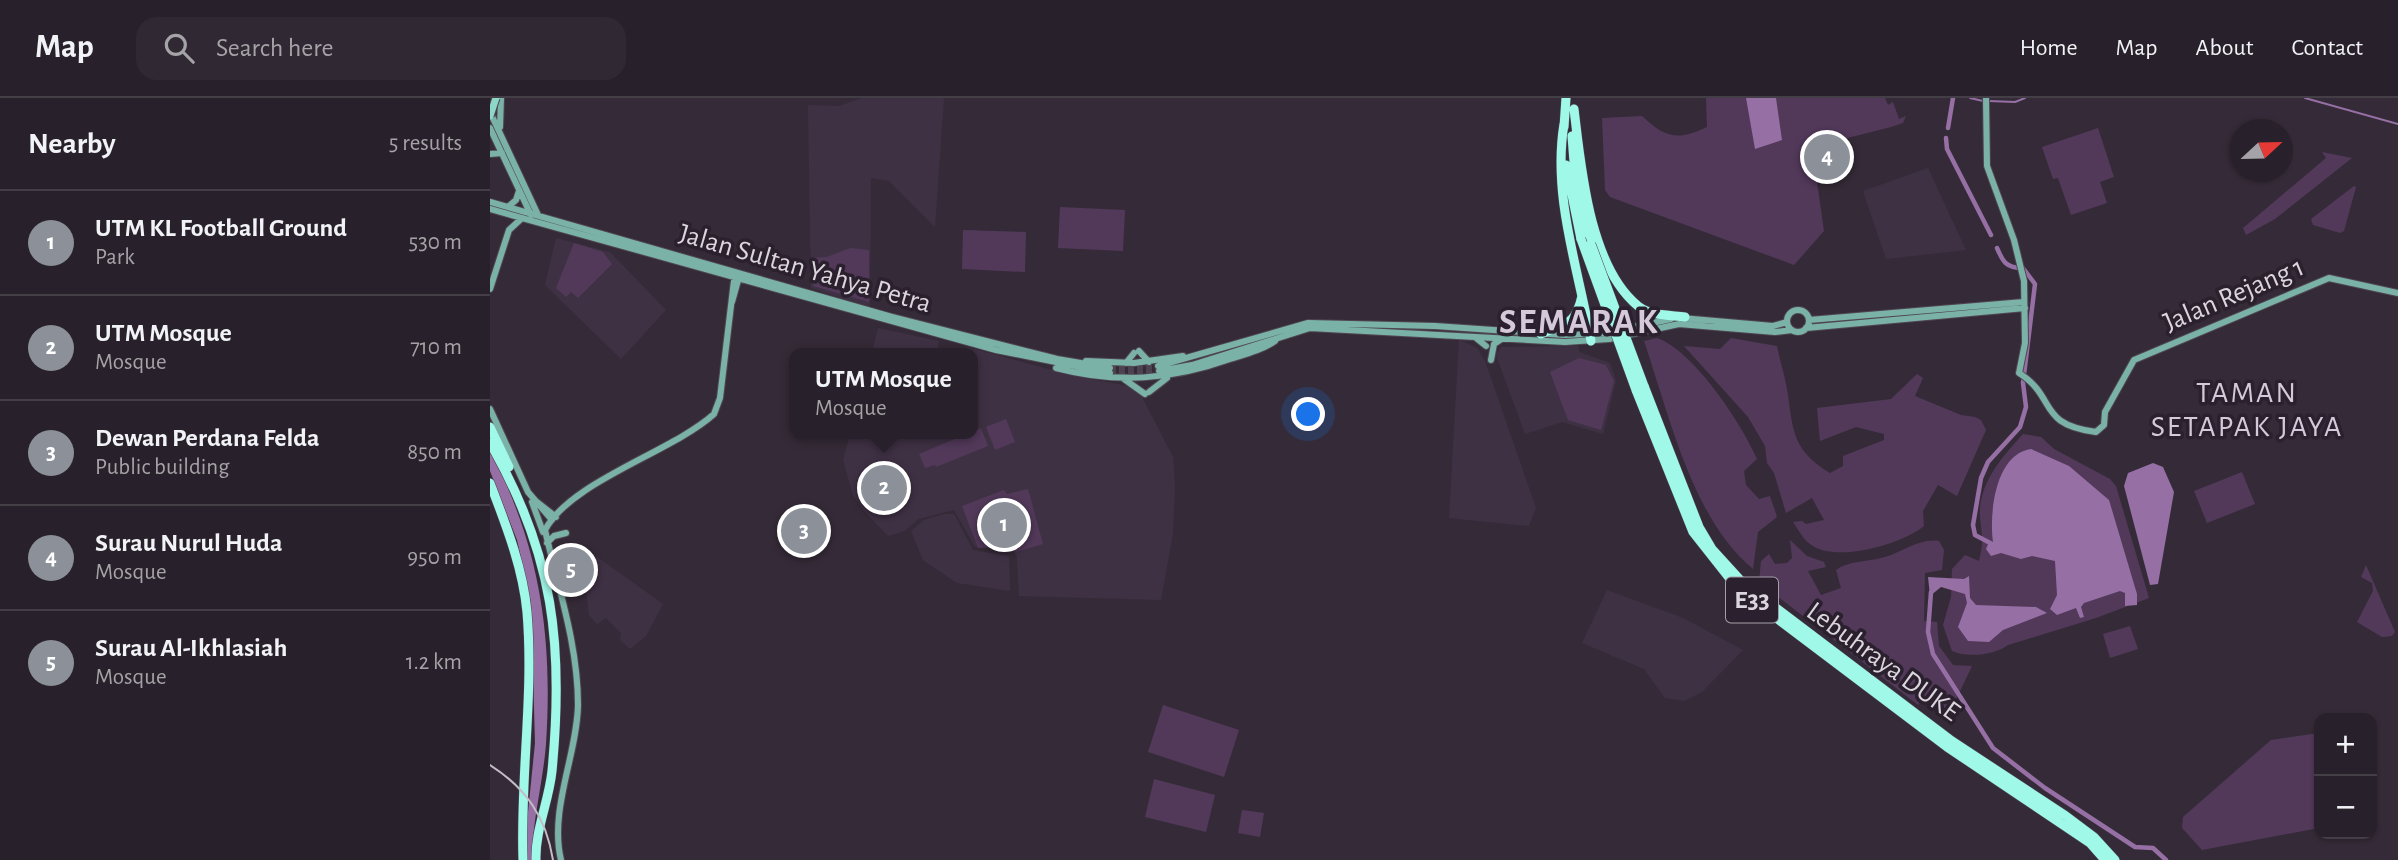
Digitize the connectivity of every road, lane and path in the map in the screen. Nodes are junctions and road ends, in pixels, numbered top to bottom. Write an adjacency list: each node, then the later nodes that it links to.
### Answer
1 (498, 98): 6 (main road, bridge); 8 (main road)
2 (1566, 98): 7 (highway, Lebuhraya DUKE / E33)
3 (1574, 98): 5 (highway, Lebuhraya DUKE / E33)
4 (1985, 101): 21 (main road)
5 (1574, 109): 29 (highway); 49 (highway, Lebuhraya DUKE / E33, bridge)
6 (490, 119): 8 (main road); 9 (main road)
7 (1564, 124): 24 (highway); 49 (highway, Lebuhraya DUKE / E33, bridge)
8 (501, 135): 17 (main road)
9 (502, 153): 10 (main road); 11 (main road)
10 (490, 154)
11 (519, 191): 13 (main road); 15 (main road)
12 (490, 202): 13 (main road, Jalan Sultan Yahya Petra)
13 (508, 207): 15 (main road, Jalan Sultan Yahya Petra)
14 (490, 209): 16 (main road, Jalan Sultan Yahya Petra)
15 (530, 212): 17 (main road, Jalan Sultan Yahya Petra); 19 (main road)
16 (508, 215): 18 (main road, Jalan Sultan Yahya Petra); 20 (main road)
17 (538, 215): 22 (main road, Jalan Sultan Yahya Petra)
18 (521, 219): 19 (main road, Jalan Sultan Yahya Petra); 20 (main road)
19 (543, 226): 22 (main road, Jalan Sultan Yahya Petra)
20 (509, 230): 23 (main road)
21 (2020, 268): 25 (main road); 27 (main road)
22 (737, 275): 46 (main road, Jalan Sultan Yahya Petra); 58 (main road)
23 (490, 289)
24 (1582, 290): 37 (highway); 41 (highway)
25 (2020, 291): 27 (main road); 28 (main road)
26 (2398, 293): 32 (main road, Jalan Rejang 1)
27 (2023, 306): 28 (main road); 32 (main road)
28 (2009, 307): 30 (main road); 32 (main road); 34 (main road)
29 (1685, 317): 31 (main road); 41 (main road)
30 (1809, 320): 31 (main road); 34 (main road)
31 (1787, 322): 36 (main road)
32 (2025, 322)
33 (1462, 327): 35 (main road); 39 (main road); 45 (main road)
34 (1806, 328): 36 (main road)
35 (1492, 329): 37 (main road); 39 (main road)
36 (1792, 330): 41 (main road)
37 (1541, 334): 41 (main road)
38 (1281, 337): 39 (main road); 45 (main road); 47 (main road)
39 (1479, 337): 40 (main road); 42 (main road)
40 (1505, 338): 41 (main road); 43 (main road)
41 (1590, 338)
42 (1486, 346)
43 (1491, 360)
44 (1124, 363): 45 (main road); 45 (main road); 46 (main road)
45 (1155, 368): 47 (main road); 48 (main road)
46 (1113, 371): 48 (main road)
47 (1168, 377): 48 (main road)
48 (1124, 379)
49 (1640, 388): 61 (highway, Lebuhraya DUKE / E33)
50 (490, 409): 55 (main road)
51 (490, 427): 54 (highway)
52 (490, 443): 54 (highway)
53 (490, 483): 57 (highway)
54 (516, 492): 63 (highway)
55 (528, 492): 58 (main road); 60 (main road)
56 (490, 496): 57 (highway)
57 (500, 510): 62 (highway)
58 (553, 518): 60 (main road)
59 (566, 533): 60 (main road)
60 (546, 539): 64 (main road)
61 (1950, 744): 65 (highway, Lebuhraya DUKE / E33); 66 (highway, Lebuhraya DUKE / E33)
62 (523, 860)
63 (536, 860)
64 (561, 860)
65 (2105, 860)
66 (2115, 860)

